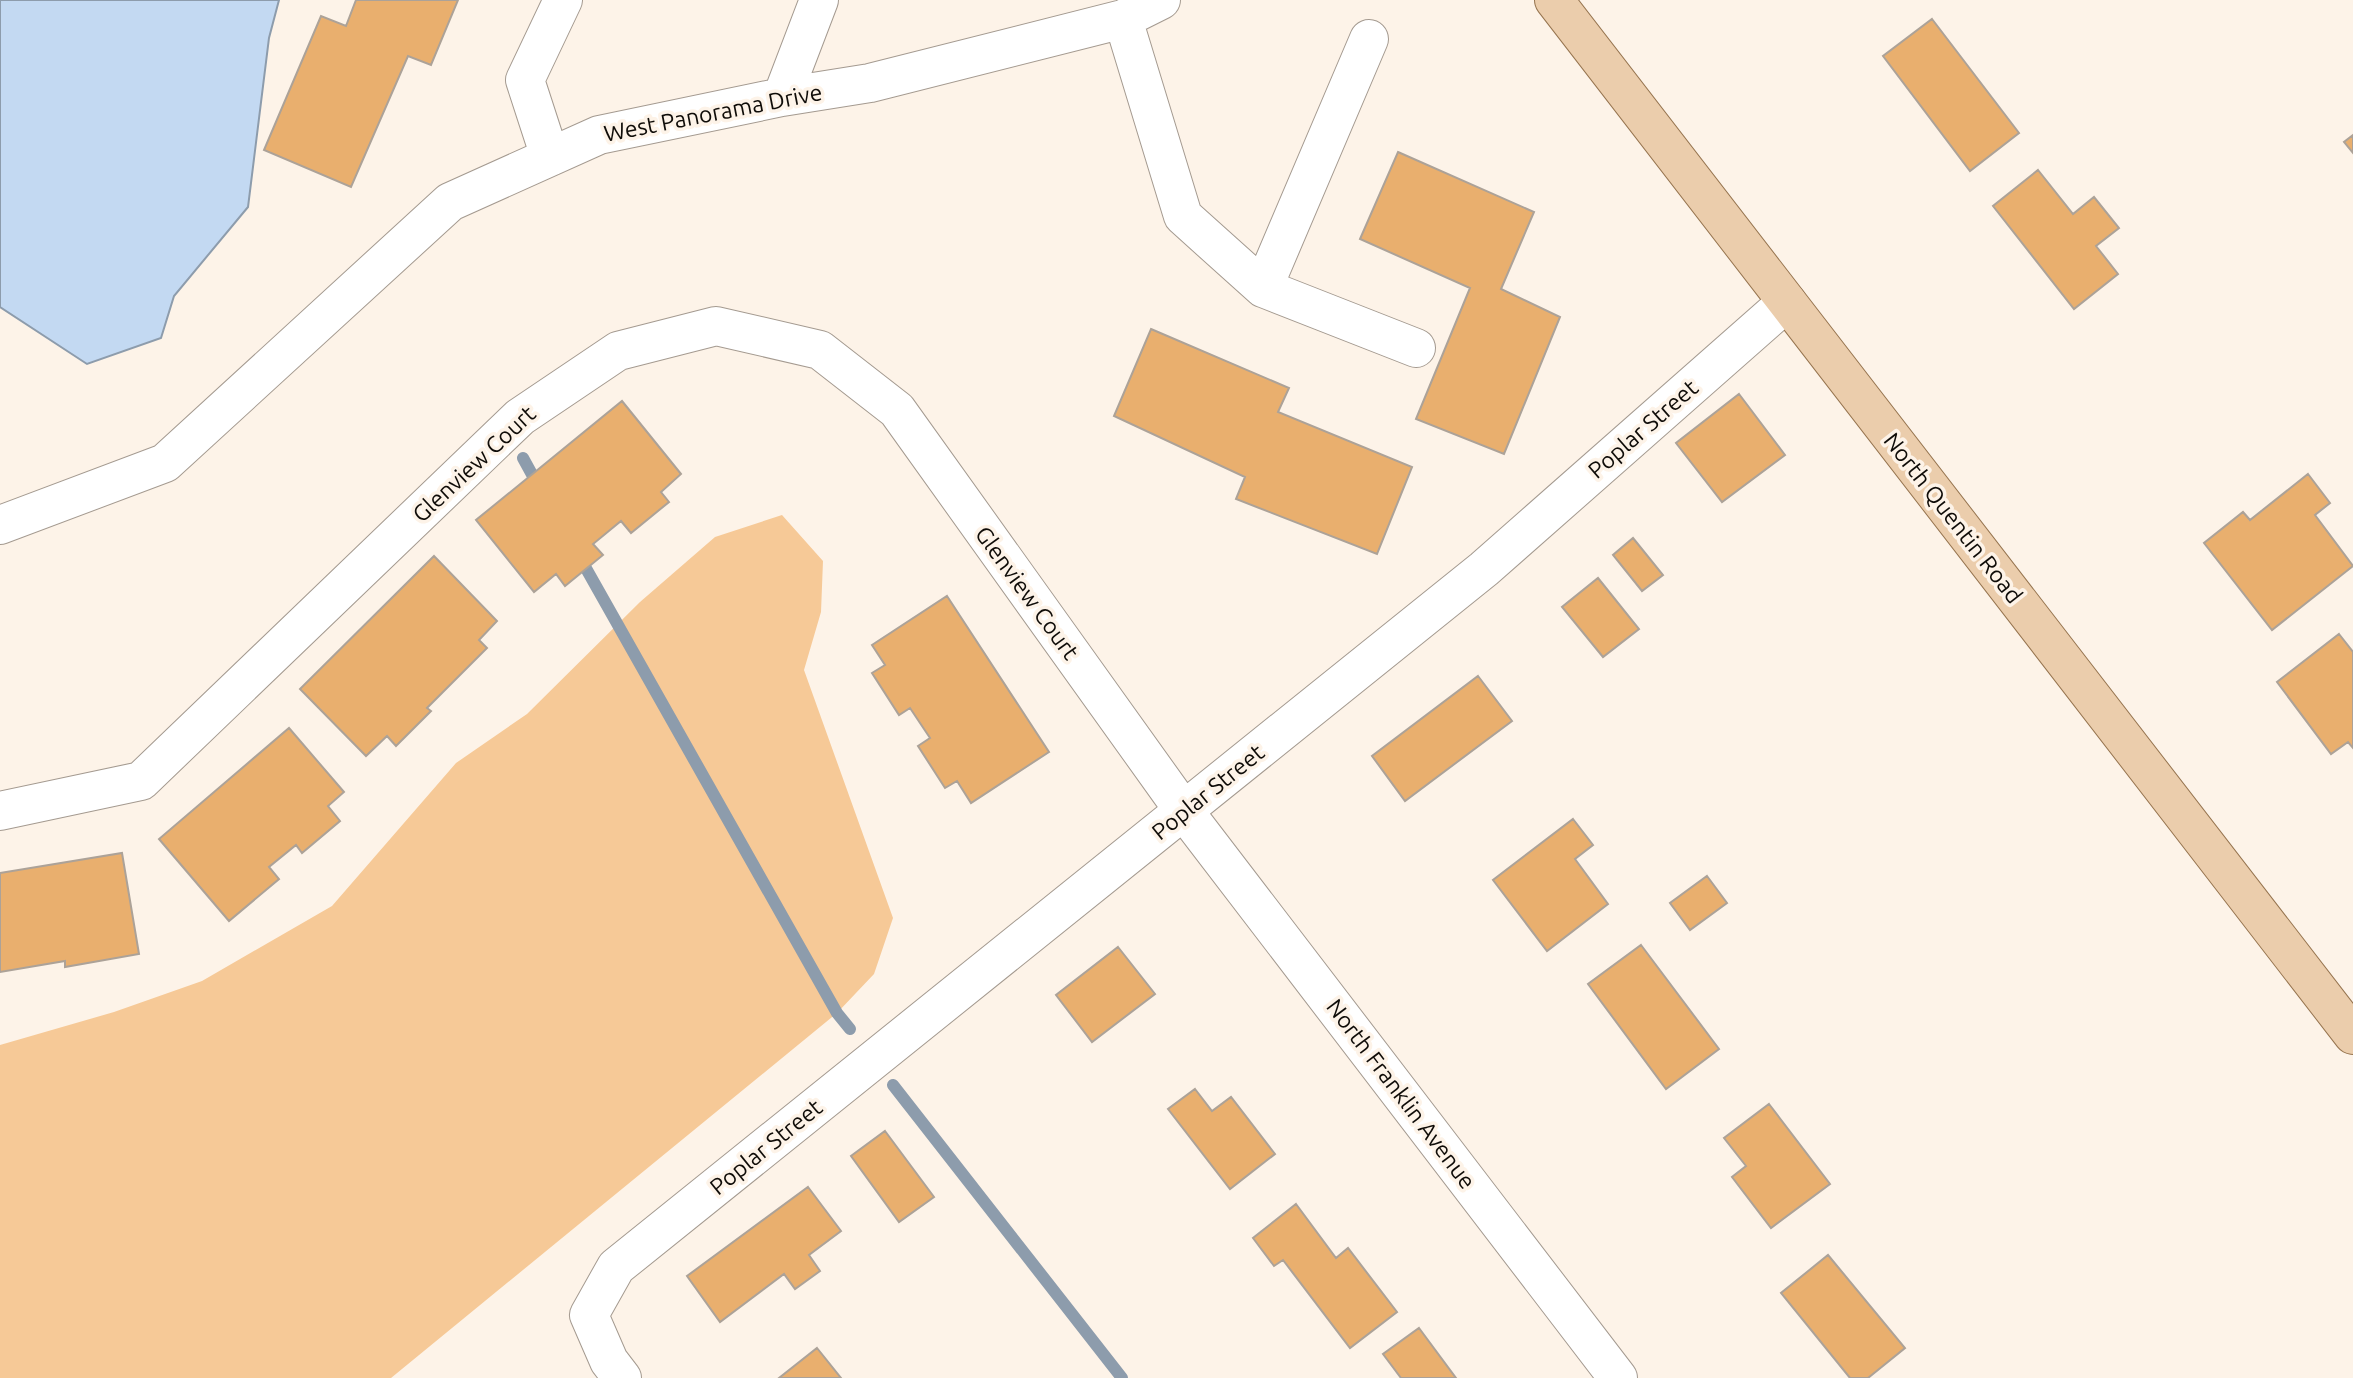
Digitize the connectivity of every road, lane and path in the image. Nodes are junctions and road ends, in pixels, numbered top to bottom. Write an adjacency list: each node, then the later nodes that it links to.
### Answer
1 (564, 0): 8 (street)
2 (819, 0): 7 (street)
3 (1161, 0): 5 (street, West Panorama Drive)
4 (1554, 0): 10 (main road, North Quentin Road)
5 (1123, 19): 7 (street, West Panorama Drive); 9 (street)
6 (1368, 39): 9 (street)
7 (782, 97): 8 (street, West Panorama Drive)
8 (550, 157): 12 (street, West Panorama Drive)
9 (1263, 288): 11 (street)
10 (1787, 302): 14 (street, Poplar Street); 15 (main road, North Quentin Road)
11 (1416, 348)
12 (0, 525)
13 (0, 811): 14 (street, Glenview Court)
14 (1184, 811): 16 (street, Poplar Street); 17 (street, North Franklin Avenue)
15 (2353, 1035)
16 (622, 1378)
17 (1618, 1378)

